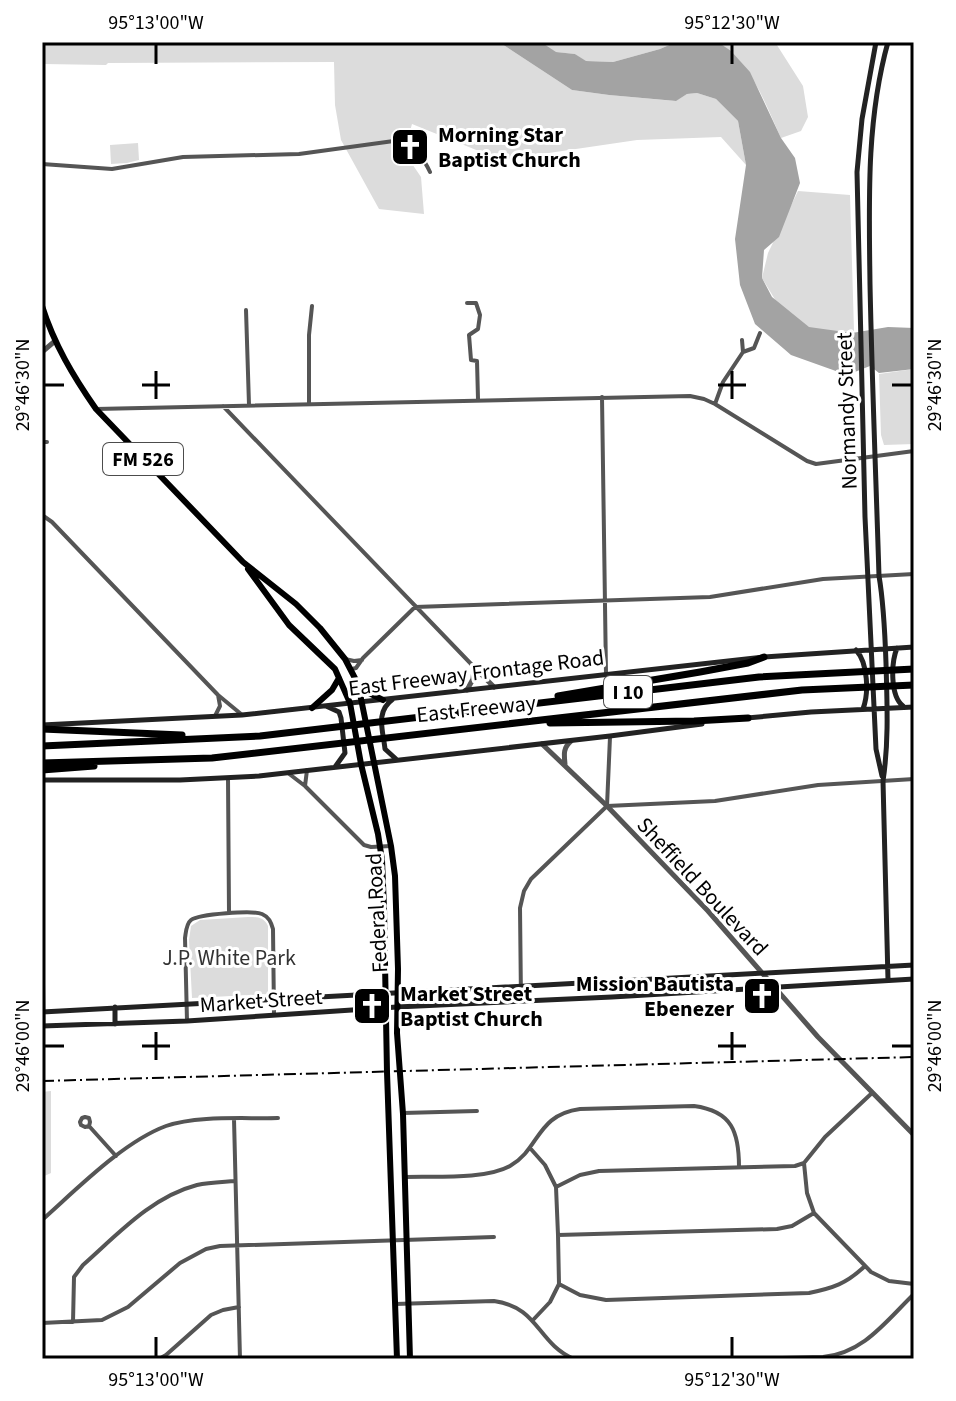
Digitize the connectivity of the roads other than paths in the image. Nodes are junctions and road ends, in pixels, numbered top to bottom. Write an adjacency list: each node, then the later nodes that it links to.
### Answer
1 (876, 42): 24 (main road, Normandy Street)
2 (888, 42): 23 (main road, Normandy Street)
3 (42, 164): 4 (street)
4 (430, 172)
5 (467, 303): 16 (street)
6 (42, 306): 9 (main road, FM 526)
7 (312, 306): 17 (street)
8 (246, 310): 19 (street)
9 (43, 315): 12 (main road, FM 526)
10 (760, 333): 14 (street)
11 (742, 340): 14 (street)
12 (55, 341): 13 (street); 21 (main road, Federal Road / FM 526)
13 (42, 352)
14 (743, 352): 18 (street)
15 (602, 397): 16 (street); 18 (street); 32 (street)
16 (478, 399): 17 (street)
17 (309, 404): 19 (street)
18 (715, 404): 24 (street)
19 (249, 405): 20 (street)
20 (223, 406): 21 (street); 33 (street)
21 (96, 409): 26 (main road, Federal Road / FM 526)
22 (914, 451): 23 (street)
23 (875, 455): 24 (street); 28 (main road, Normandy Street)
24 (864, 457): 29 (main road, Normandy Street)
25 (42, 515): 54 (street)
26 (243, 562): 30 (main road, Federal Road / FM 526); 31 (main road, Federal Road / FM 526)
27 (914, 574): 28 (street)
28 (879, 576): 29 (street); 38 (main road, Normandy Street)
29 (868, 578): 32 (street); 37 (main road, Normandy Street)
30 (280, 592): 31 (main road); 34 (main road, Federal Road / FM 526)
31 (271, 601): 35 (main road, Federal Road / FM 526)
32 (605, 602): 33 (street); 48 (street)
33 (415, 607): 43 (street); 44 (street)
34 (320, 628): 35 (main road); 42 (main road, Federal Road / FM 526)
35 (306, 641): 45 (main road, Federal Road / FM 526)
36 (914, 647): 39 (main road, East Freeway Frontage Road)
37 (872, 648): 38 (main road, East Freeway Frontage Road); 40 (main road, East Freeway Frontage Road); 62 (main road, Normandy Street)
38 (885, 648): 39 (main road, East Freeway Frontage Road); 63 (main road, Normandy Street)
39 (898, 648): 60 (main road)
40 (855, 649): 41 (main road, East Freeway Frontage Road); 65 (main road)
41 (764, 657): 48 (main road, East Freeway Frontage Road); 64 (highway)
42 (345, 659): 43 (street); 46 (main road, Federal Road / FM 526)
43 (362, 660): 46 (street)
44 (474, 667): 52 (street); 53 (street)
45 (335, 669): 46 (main road); 49 (main road, Federal Road / FM 526)
46 (352, 669): 50 (main road, Federal Road / FM 526)
47 (914, 669): 64 (highway, East Freeway / I 10)
48 (606, 674): 52 (main road, East Freeway Frontage Road)
49 (339, 678): 58 (main road, Federal Road / FM 526); 61 (main road)
50 (358, 684): 56 (main road); 57 (main road, Federal Road / FM 526)
51 (914, 685): 69 (highway, East Freeway / I 10)
52 (494, 687): 53 (main road, East Freeway Frontage Road)
53 (467, 690): 55 (main road, East Freeway Frontage Road)
54 (218, 695): 66 (street); 67 (street)
55 (393, 698): 56 (main road, East Freeway Frontage Road); 76 (main road)
56 (383, 700): 57 (main road, East Freeway Frontage Road)
57 (362, 702): 58 (main road, East Freeway Frontage Road); 79 (main road, Federal Road / FM 526)
58 (350, 703): 59 (main road, East Freeway Frontage Road); 80 (main road, Federal Road / FM 526)
59 (325, 706): 61 (main road, East Freeway Frontage Road); 82 (main road)
60 (910, 707): 63 (main road)
61 (312, 708): 66 (main road, East Freeway Frontage Road)
62 (874, 709): 63 (main road); 65 (main road); 89 (main road, Normandy Street)
63 (888, 709): 89 (main road, Normandy Street)
64 (473, 710): 72 (highway, East Freeway / I 10)
65 (862, 710): 68 (main road)
66 (242, 715): 67 (main road, East Freeway Frontage Road)
67 (215, 716): 70 (main road, East Freeway Frontage Road)
68 (748, 718): 69 (highway); 71 (main road)
69 (504, 723): 77 (highway, East Freeway / I 10)
70 (42, 727): 72 (highway)
71 (610, 736): 73 (main road); 91 (street)
72 (248, 737): 75 (highway, East Freeway / I 10)
73 (571, 741): 74 (main road); 81 (street)
74 (542, 744): 76 (main road); 81 (street, Sheffield Boulevard)
75 (42, 746)
76 (397, 760): 79 (main road)
77 (127, 761): 78 (highway, East Freeway / I 10); 83 (highway)
78 (42, 763)
79 (373, 763): 80 (main road); 92 (main road, Federal Road)
80 (361, 764): 82 (main road); 93 (main road, Federal Road)
81 (566, 765): 91 (street, Sheffield Boulevard)
82 (334, 768): 84 (main road)
83 (42, 770)
84 (307, 770): 85 (main road); 90 (street)
85 (288, 773): 86 (main road); 90 (street)
86 (228, 778): 88 (main road); 94 (street)
87 (914, 779): 89 (street)
88 (42, 780)
89 (883, 781): 91 (street); 97 (main road, Normandy Street)
90 (305, 786): 93 (street)
91 (607, 806): 98 (street, Sheffield Boulevard); 101 (street)
92 (391, 846): 93 (street); 104 (main road, Federal Road)
93 (380, 847): 103 (main road, Federal Road)
94 (229, 913): 105 (street); 107 (street)
95 (42, 939): 111 (street)
96 (914, 965): 97 (main road, Market Street)
97 (887, 967): 98 (main road, Market Street); 100 (main road, Normandy Street)
98 (764, 974): 101 (main road, Market Street); 102 (street, Sheffield Boulevard)
99 (914, 979): 100 (main road, Market Street)
100 (888, 980): 102 (main road, Market Street)
101 (521, 986): 104 (main road, Market Street); 106 (street)
102 (775, 987): 106 (main road, Market Street); 116 (street, Sheffield Boulevard)
103 (385, 993): 104 (main road, Market Street); 105 (main road, Market Street); 110 (main road, Federal Road)
104 (397, 993): 109 (main road, Federal Road)
105 (274, 999): 107 (main road, Market Street); 112 (street)
106 (521, 1001): 109 (main road, Market Street)
107 (187, 1004): 108 (main road, Market Street); 113 (street)
108 (115, 1007): 111 (main road, Market Street); 114 (main road)
109 (397, 1007): 110 (main road, Market Street); 118 (main road, Federal Road)
110 (385, 1008): 112 (main road, Market Street); 119 (main road, Federal Road)
111 (43, 1012): 115 (street)
112 (274, 1015): 113 (main road, Market Street)
113 (187, 1021): 114 (main road, Market Street)
114 (115, 1024): 115 (main road, Market Street)
115 (43, 1026)
116 (872, 1093): 123 (street, Sheffield Boulevard); 126 (street)
117 (477, 1111): 118 (street)
118 (403, 1113): 119 (main road); 129 (main road, Federal Road)
119 (388, 1114): 128 (main road, Federal Road)
120 (278, 1118): 121 (street)
121 (234, 1119): 125 (street); 130 (street)
122 (89, 1126): 125 (street)
123 (914, 1135)
124 (530, 1148): 127 (street); 129 (street); 131 (street)
125 (116, 1156): 133 (street)
126 (804, 1163): 127 (street); 132 (street)
127 (739, 1167): 131 (street)
128 (390, 1177): 129 (main road); 136 (main road, Federal Road)
129 (405, 1177): 137 (main road, Federal Road)
130 (235, 1181): 138 (street); 147 (street)
131 (556, 1187): 134 (street)
132 (814, 1213): 134 (street); 139 (street)
133 (42, 1220)
134 (558, 1235): 140 (street)
135 (494, 1237): 137 (street)
136 (393, 1240): 137 (street); 138 (street); 144 (main road, Federal Road)
137 (406, 1240): 143 (main road, Federal Road)
138 (236, 1245): 145 (street); 147 (street)
139 (865, 1266): 140 (street); 141 (street)
140 (559, 1284): 146 (street)
141 (914, 1284)
142 (914, 1294): 154 (street)
143 (409, 1303): 144 (street); 146 (street); 152 (main road, Federal Road)
144 (395, 1304): 151 (main road, Federal Road)
145 (239, 1307): 149 (street); 150 (street)
146 (533, 1320): 153 (street)
147 (73, 1322): 148 (street)
148 (42, 1323)
149 (159, 1359)
150 (240, 1359)
151 (397, 1359)
152 (410, 1359)
153 (574, 1359)
154 (739, 1359)

